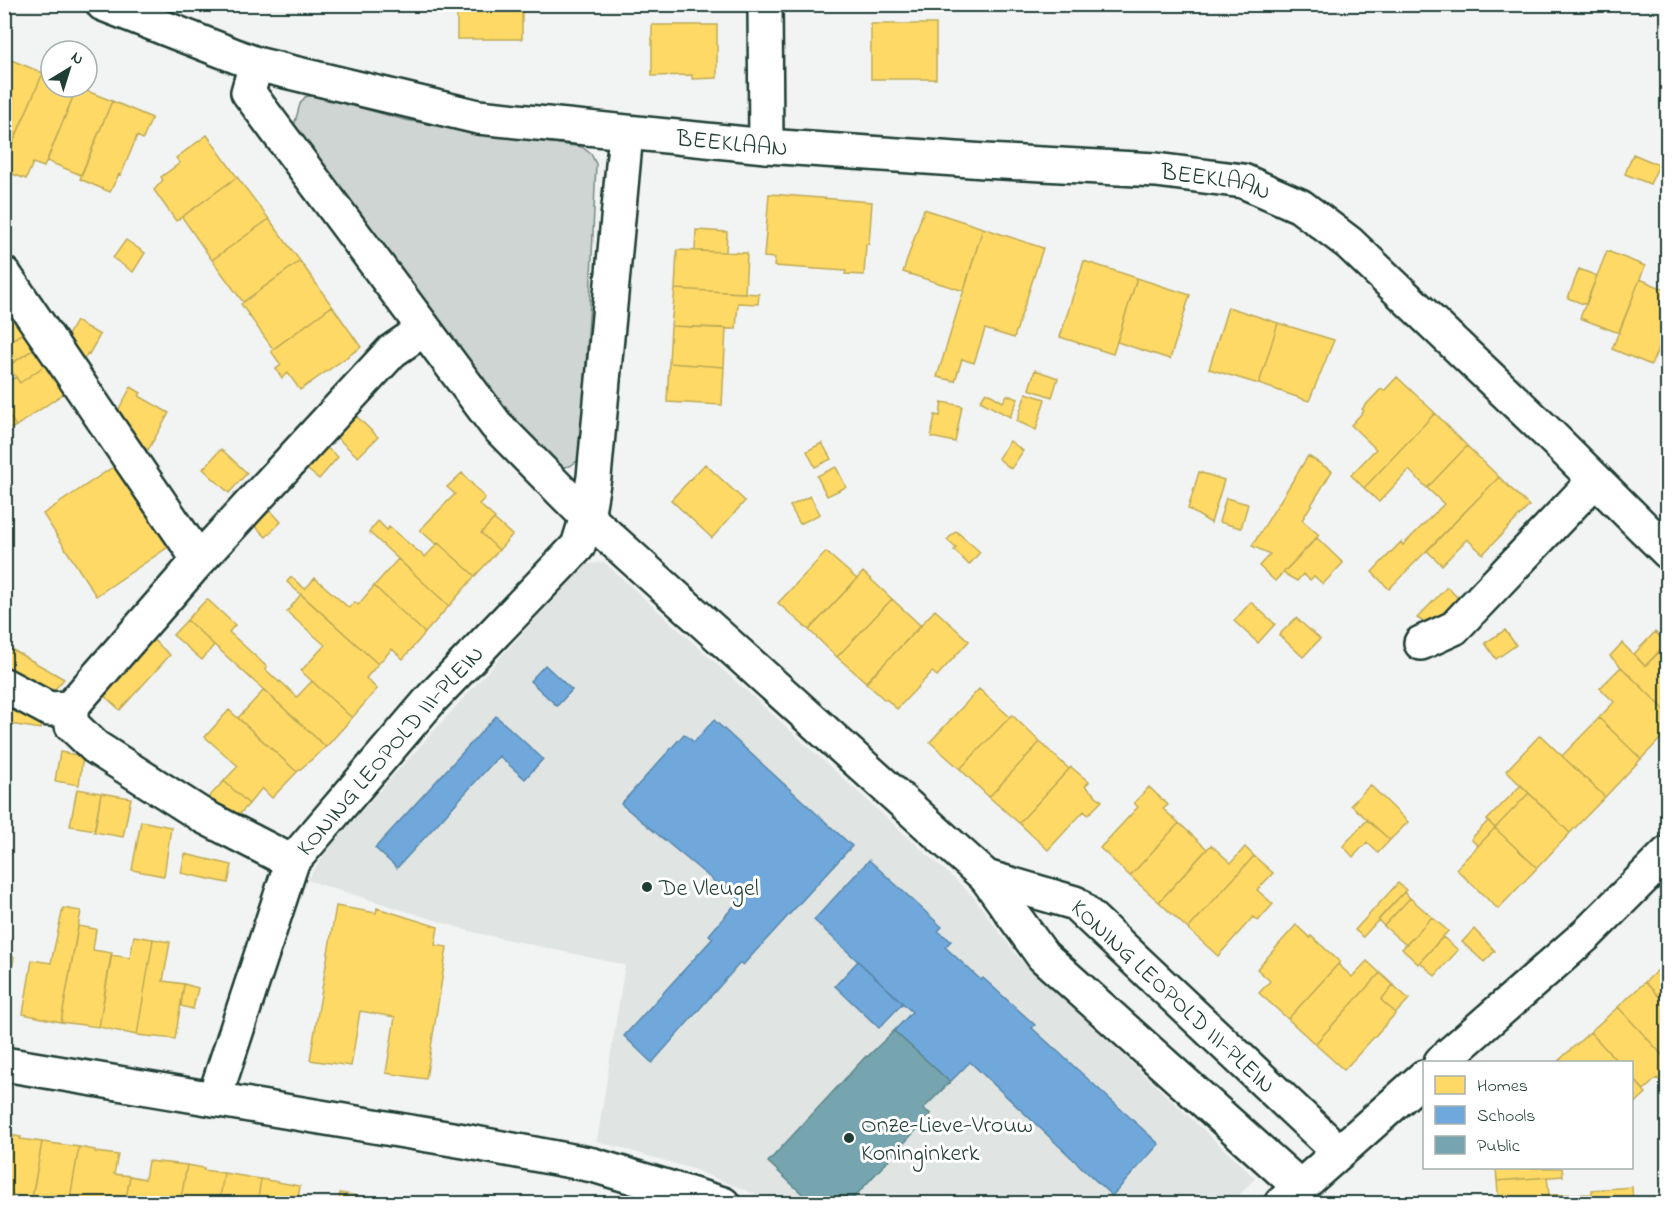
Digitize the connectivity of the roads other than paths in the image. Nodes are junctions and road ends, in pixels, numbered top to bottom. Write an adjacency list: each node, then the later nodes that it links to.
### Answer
1 (103, 4): 3 (street, BEEKLAAN)
2 (765, 4): 5 (street)
3 (256, 64): 4 (street, BEEKLAAN); 7 (street)
4 (626, 133): 5 (street, BEEKLAAN); 9 (street)
5 (766, 146): 8 (street, BEEKLAAN)
6 (4, 274): 11 (street)
7 (424, 329): 9 (street); 11 (street)
8 (1595, 480): 10 (street, BEEKLAAN); 12 (street)
9 (587, 517): 16 (street, KONING LEOPOLD III-PLEIN); 17 (street, KONING LEOPOLD III-PLEIN)
10 (1668, 552)
11 (200, 560): 14 (street)
12 (1421, 643)
13 (4, 686): 14 (street)
14 (70, 708): 16 (street)
15 (1668, 853): 18 (street)
16 (292, 862): 21 (street, KONING LEOPOLD III-PLEIN)
17 (986, 877): 22 (street, KONING LEOPOLD III-PLEIN); 23 (street, KONING LEOPOLD III-PLEIN)
18 (1442, 1061)
19 (4, 1064): 21 (street)
20 (1423, 1079): 22 (street)
21 (214, 1099): 24 (street)
22 (1339, 1152): 23 (street)
23 (1290, 1195)
24 (723, 1203)

